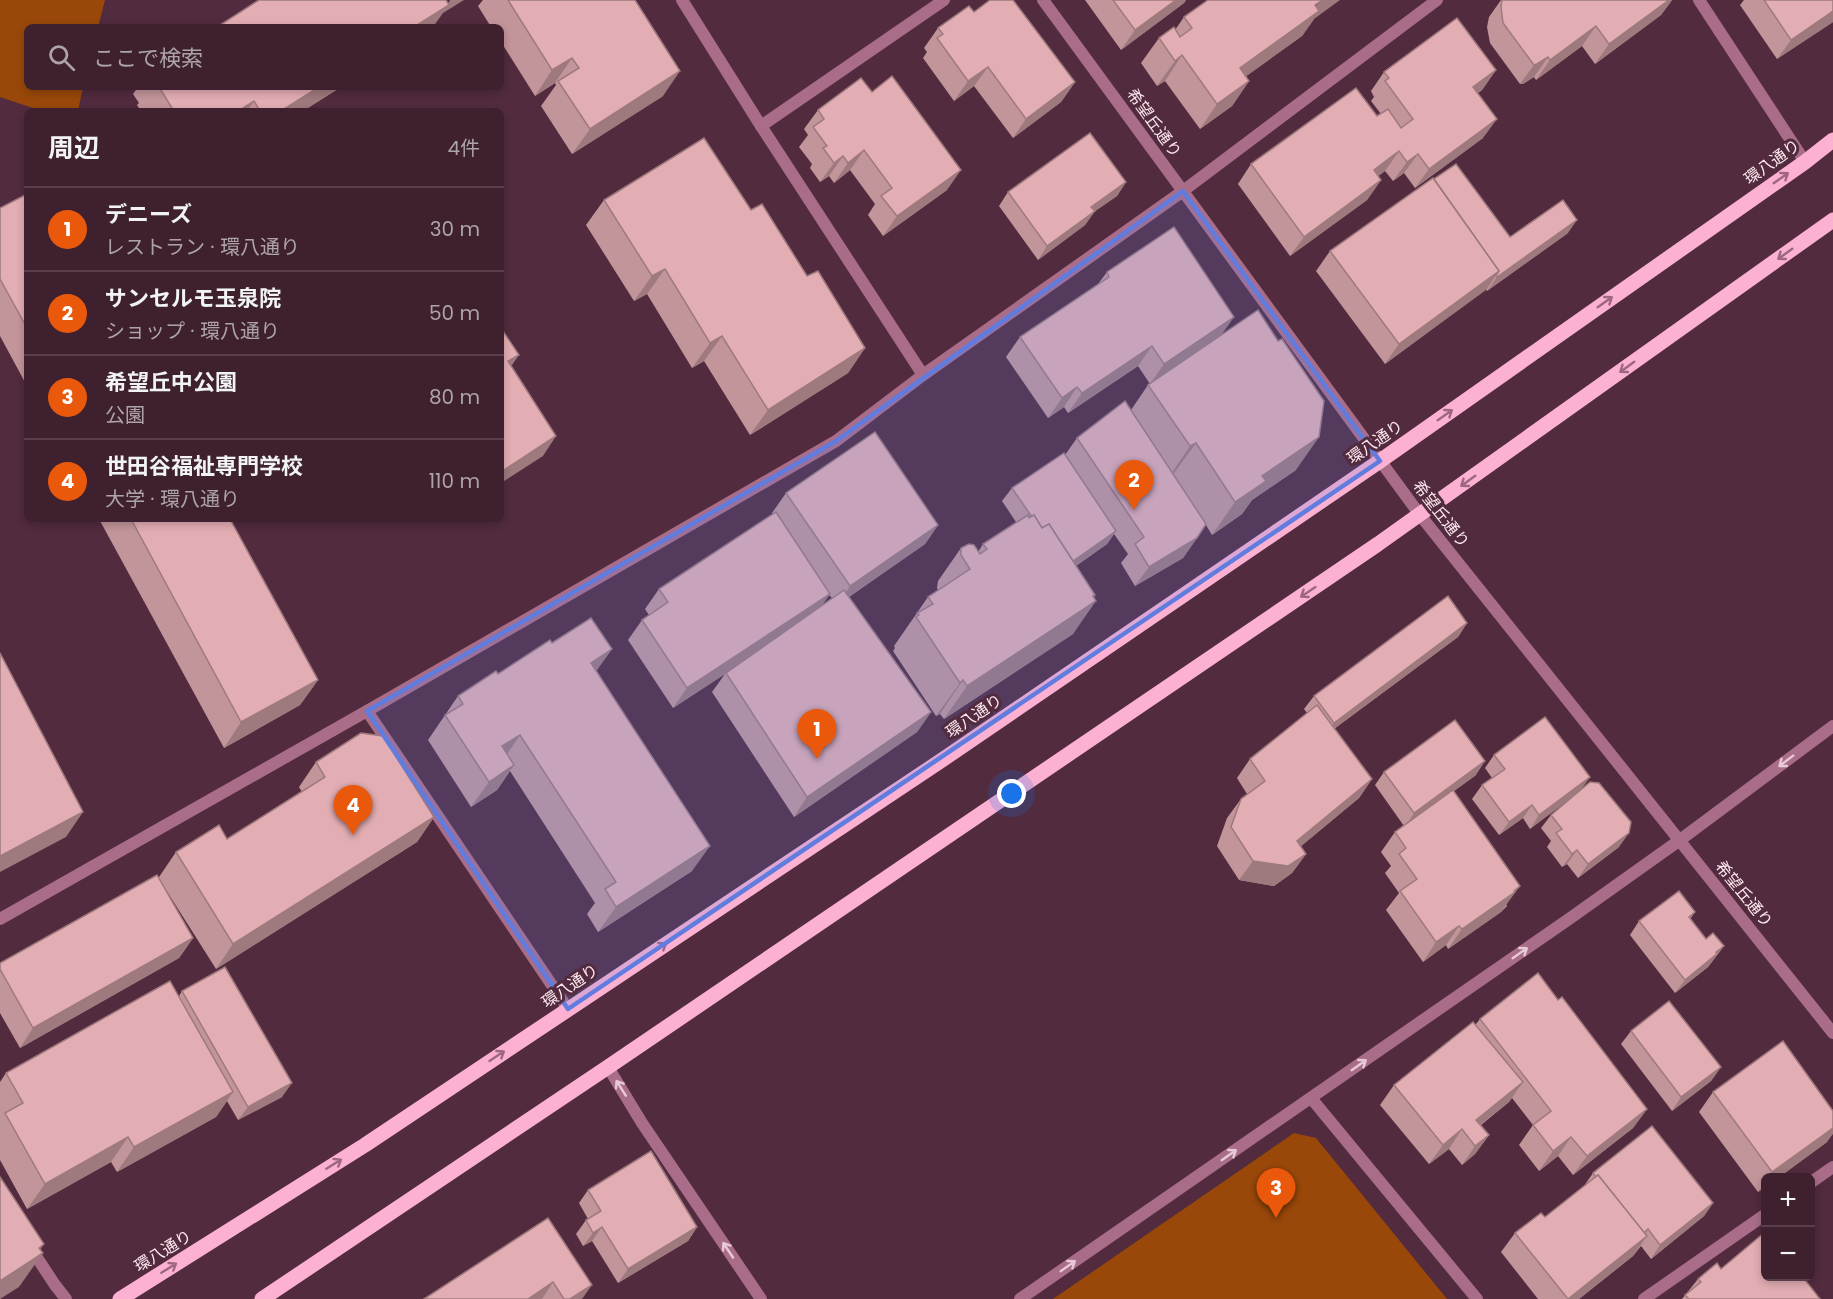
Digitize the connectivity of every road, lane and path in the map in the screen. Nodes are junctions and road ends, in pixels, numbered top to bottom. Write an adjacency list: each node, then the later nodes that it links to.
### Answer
1 (682, 0): 6 (street)
2 (944, 0): 6 (street)
3 (1043, 0): 9 (street, 希望丘通り)
4 (1437, 0): 9 (street)
5 (1699, 0): 8 (street)
6 (761, 126): 11 (street)
7 (1833, 140): 8 (main road, 環八通り)
8 (1805, 162): 12 (main road, 環八通り, one-way to 8)
9 (1183, 191): 11 (street); 12 (street, 希望丘通り)
10 (1833, 220): 13 (main road, one-way to 13)
11 (923, 375): 14 (street)
12 (1380, 461): 13 (street, 希望丘通り); 18 (main road, 環八通り, one-way to 12)
13 (1420, 516): 16 (street, 希望丘通り); 20 (main road, one-way to 20)
14 (367, 711): 17 (street); 18 (street)
15 (1833, 726): 16 (street, one-way to 16)
16 (1680, 840): 19 (street, 希望丘通り); 21 (street, one-way to 16)
17 (0, 919)
18 (568, 1009): 27 (main road, 環八通り, one-way to 18)
19 (1833, 1033)
20 (608, 1067): 28 (main road); 29 (street, one-way to 20)
21 (1311, 1098): 30 (street, one-way to 21); 31 (street)
22 (1833, 1167): 23 (street)
23 (1815, 1180)
24 (1761, 1217): 32 (street)
25 (24, 1238): 26 (street)
26 (66, 1299)
27 (120, 1299)
28 (262, 1299)
29 (761, 1299)
30 (1020, 1299)
31 (1477, 1299)
32 (1644, 1299)

